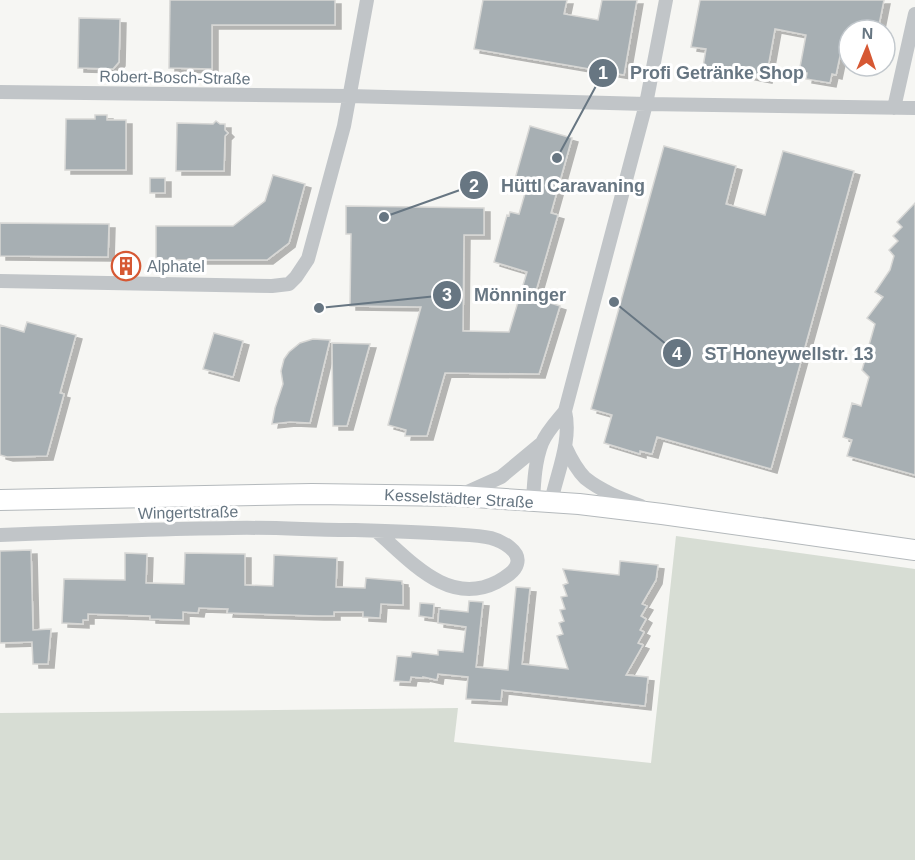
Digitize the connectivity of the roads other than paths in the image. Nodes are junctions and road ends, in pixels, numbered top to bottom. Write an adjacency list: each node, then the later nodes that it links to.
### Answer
1 (367, 0): 5 (street)
2 (666, 0): 6 (street)
3 (915, 14): 7 (street)
4 (0, 92): 5 (street, Robert-Bosch-Straße)
5 (349, 96): 6 (street, Robert-Bosch-Straße); 9 (street)
6 (646, 104): 7 (street, Robert-Bosch-Straße); 10 (street)
7 (894, 108): 8 (street, Robert-Bosch-Straße)
8 (915, 108)
9 (0, 281)
10 (565, 411): 11 (street); 12 (street)
11 (542, 443): 13 (street); 15 (street)
12 (565, 446): 15 (street); 16 (street)
13 (460, 496): 14 (main road, Kesselstädter Straße); 15 (main road, Kesselstädter Straße)
14 (0, 500)
15 (542, 502): 16 (main road, Kesselstädter Straße)
16 (662, 514): 19 (main road, Kesselstädter Straße)
17 (376, 531): 17 (street, Wingertstraße); 18 (street, Wingertstraße)
18 (0, 535)
19 (915, 550)

